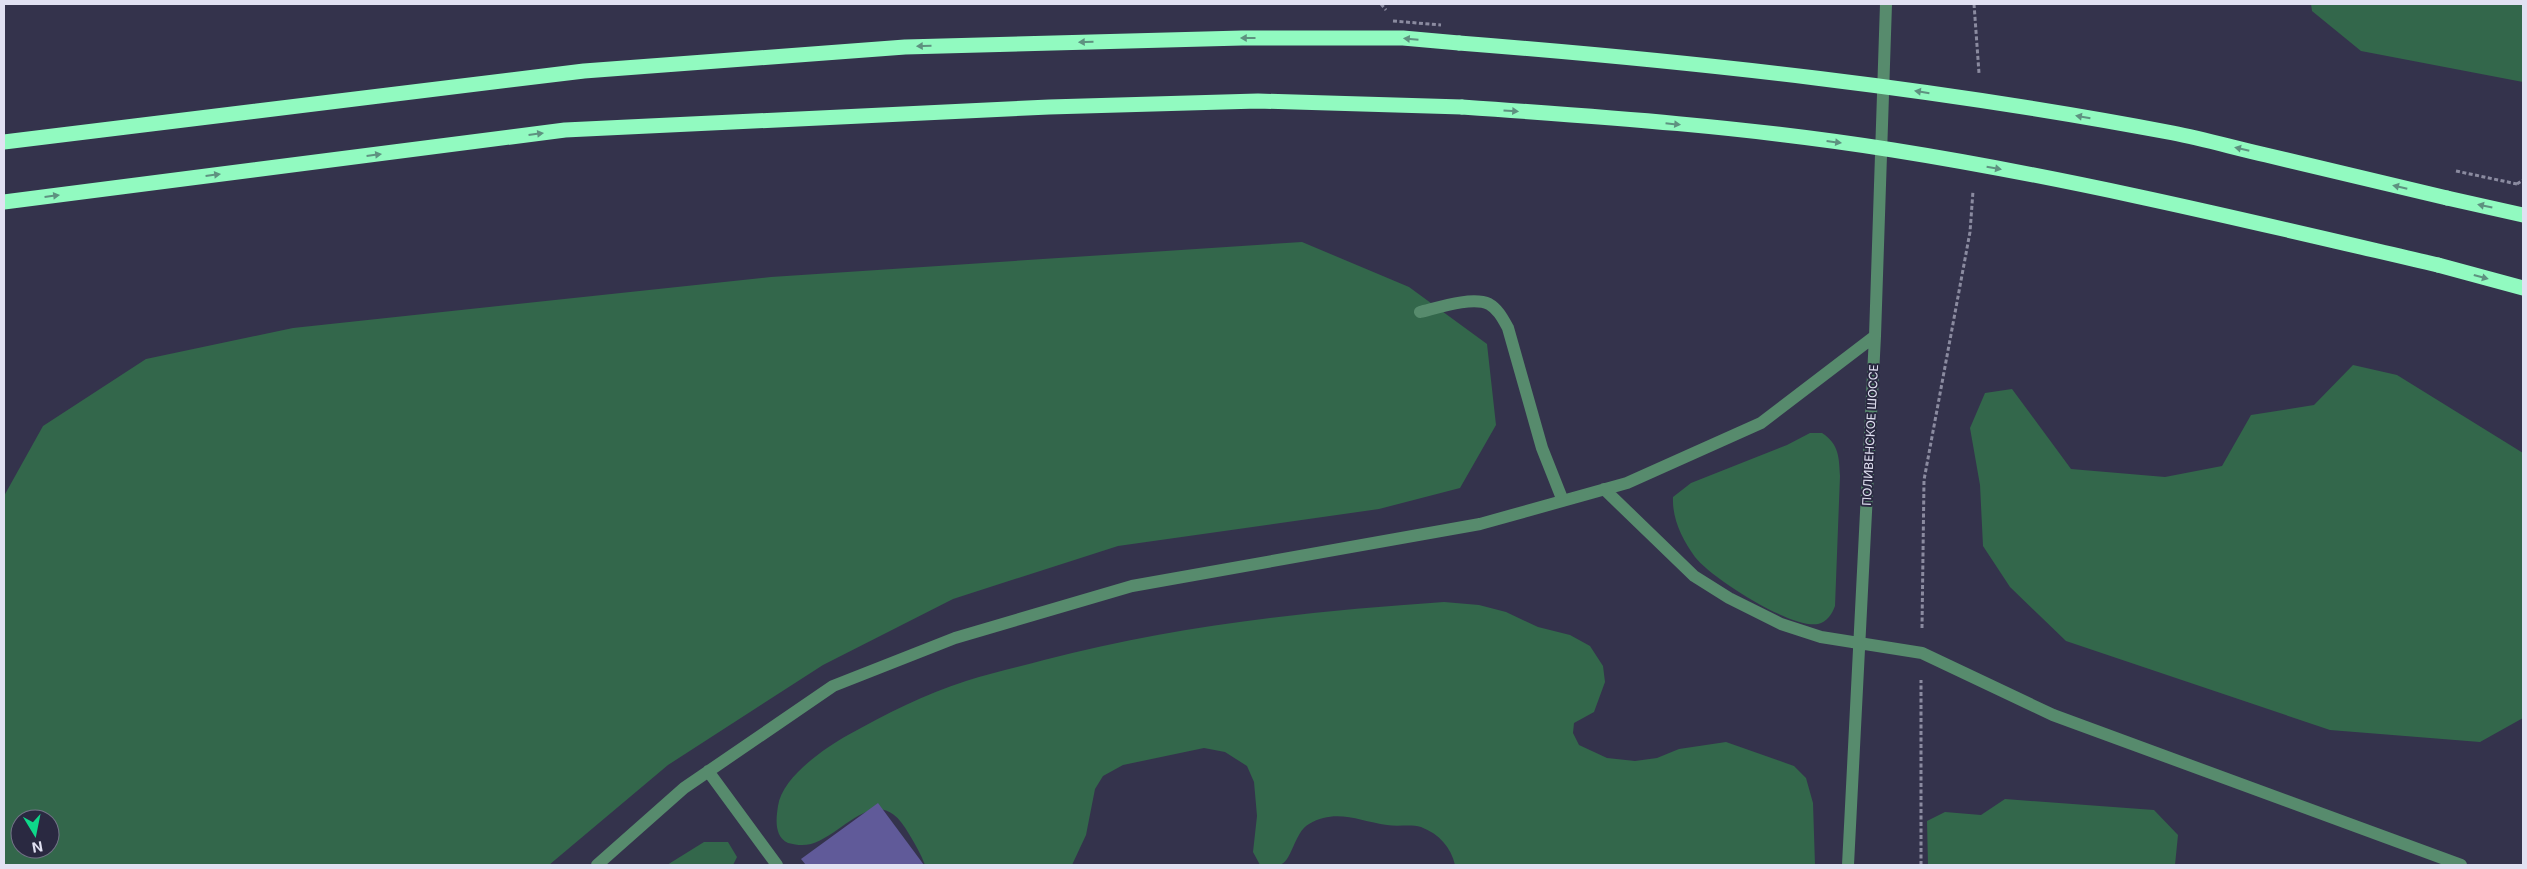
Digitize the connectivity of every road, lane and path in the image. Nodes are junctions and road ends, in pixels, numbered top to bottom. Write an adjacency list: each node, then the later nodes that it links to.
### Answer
1 (1886, 4): 12 (street, ПОЛИВЕНСКОЕ ШОССЕ)
2 (1974, 4): 3 (path)
3 (1978, 81)
4 (4, 142): 9 (highway, one-way to 4, bridge)
5 (2523, 180): 6 (path)
6 (2517, 184)
7 (1973, 185): 16 (path)
8 (4, 202): 10 (highway, one-way to 10, bridge)
9 (2523, 214)
10 (2523, 288)
11 (1420, 312): 14 (street)
12 (1875, 336): 13 (street); 15 (street, ПОЛИВЕНСКОЕ ШОССЕ)
13 (1604, 490): 14 (street); 15 (street)
14 (1563, 501): 17 (street)
15 (1858, 643): 16 (street); 20 (street, ПОЛИВЕНСКОЕ ШОССЕ)
16 (1922, 654): 21 (path); 22 (street)
17 (708, 771): 18 (street); 19 (street)
18 (597, 865)
19 (776, 865)
20 (1848, 865)
21 (1921, 865)
22 (2461, 865)

